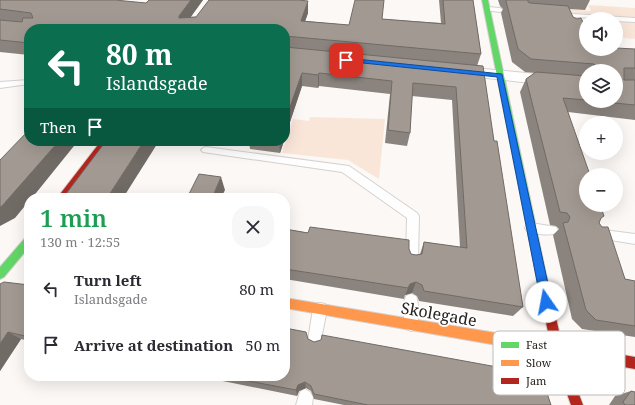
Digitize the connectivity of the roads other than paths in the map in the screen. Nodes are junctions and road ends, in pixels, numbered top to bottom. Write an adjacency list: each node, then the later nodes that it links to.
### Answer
1 (486, 5): 2 (lane); 6 (street)
2 (500, 10)
3 (549, 14): 4 (lane)
4 (635, 20)
5 (444, 70): 6 (street)
6 (500, 76): 8 (street); 13 (street)
7 (24, 83): 9 (lane)
8 (579, 83)
9 (0, 85)
10 (101, 146): 12 (street)
11 (206, 150): 21 (lane)
12 (65, 193)
13 (531, 228): 14 (lane); 27 (street)
14 (552, 230)
15 (594, 234): 16 (lane)
16 (635, 239)
17 (24, 247): 19 (street)
18 (6, 254): 19 (street)
19 (17, 256): 20 (street); 22 (street)
20 (24, 257)
21 (412, 260)
22 (0, 274)
23 (411, 300): 26 (lane)
24 (290, 304): 25 (street, Skolegade)
25 (320, 309): 26 (street, Skolegade); 29 (lane)
26 (411, 324): 28 (street, Skolegade)
27 (552, 331)
28 (493, 339)
29 (315, 340)
30 (625, 362): 31 (street, Skolegade)
31 (635, 364)
32 (573, 395): 33 (street)
33 (577, 405)

